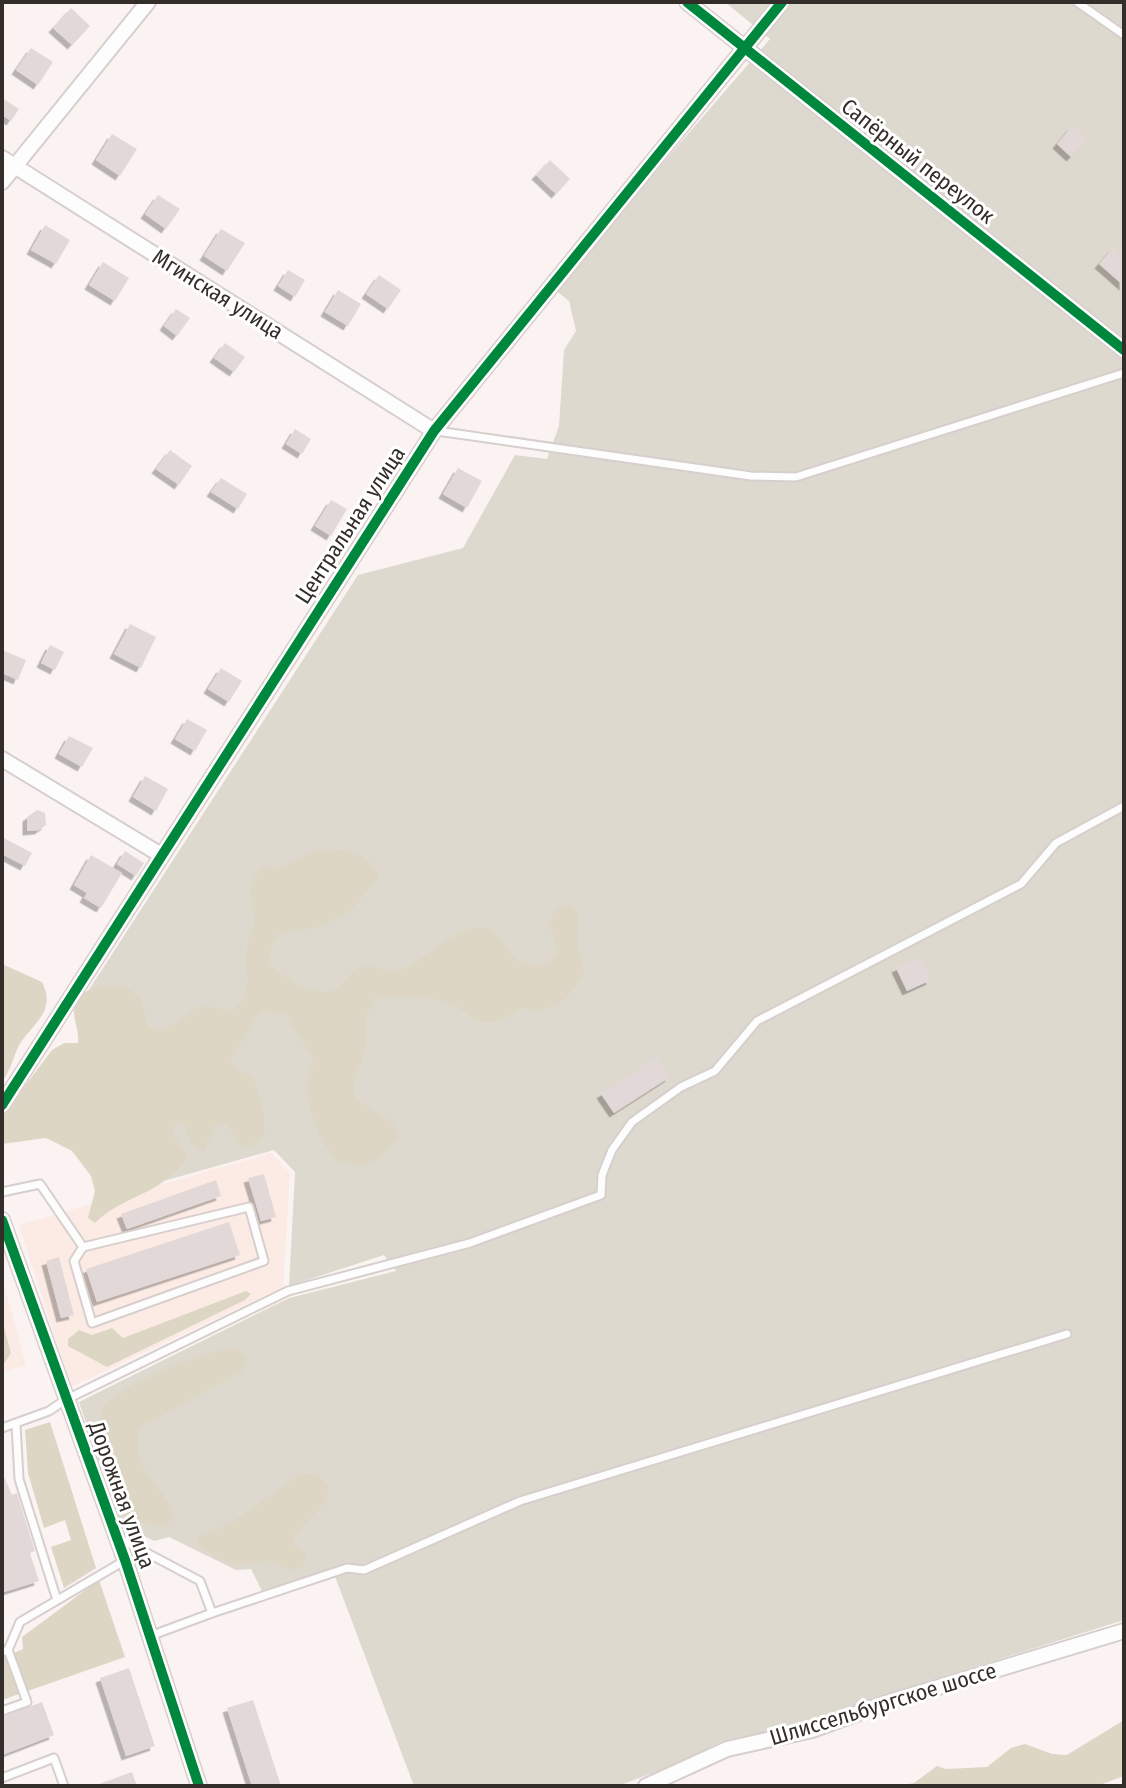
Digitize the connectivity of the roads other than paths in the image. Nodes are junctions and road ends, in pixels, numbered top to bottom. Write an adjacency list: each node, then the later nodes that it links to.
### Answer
1 (148, 2): 7 (street)
2 (687, 2): 6 (street, Сапёрный переулок)
3 (782, 2): 6 (street, Центральная улица)
4 (1077, 2): 5 (lane)
5 (1124, 35)
6 (745, 49): 9 (street, Сапёрный переулок); 11 (street, Центральная улица)
7 (7, 162): 8 (street); 11 (street, Мгинская улица)
8 (2, 182)
9 (1124, 350)
10 (1124, 373): 11 (lane)
11 (434, 431): 14 (street, Центральная улица)
12 (2, 759): 14 (street)
13 (1124, 806): 20 (lane)
14 (161, 855): 15 (street, Центральная улица)
15 (2, 1105)
16 (2, 1192): 18 (lane)
17 (2, 1220): 20 (street, Дорожная улица)
18 (83, 1247): 18 (lane)
19 (1067, 1334): 26 (lane)
20 (65, 1400): 21 (lane); 23 (street, Дорожная улица)
21 (16, 1424): 22 (lane); 25 (lane)
22 (2, 1428)
23 (117, 1537): 24 (street, Дорожная улица); 26 (lane)
24 (125, 1560): 25 (lane); 28 (street, Дорожная улица)
25 (57, 1600): 29 (lane)
26 (212, 1613): 28 (lane)
27 (1124, 1631): 34 (street, Шлиссельбургское шоссе)
28 (150, 1636): 33 (street, Дорожная улица)
29 (5, 1651): 30 (lane)
30 (2, 1711)
31 (2, 1778): 32 (lane)
32 (64, 1786)
33 (199, 1786)
34 (646, 1786)

